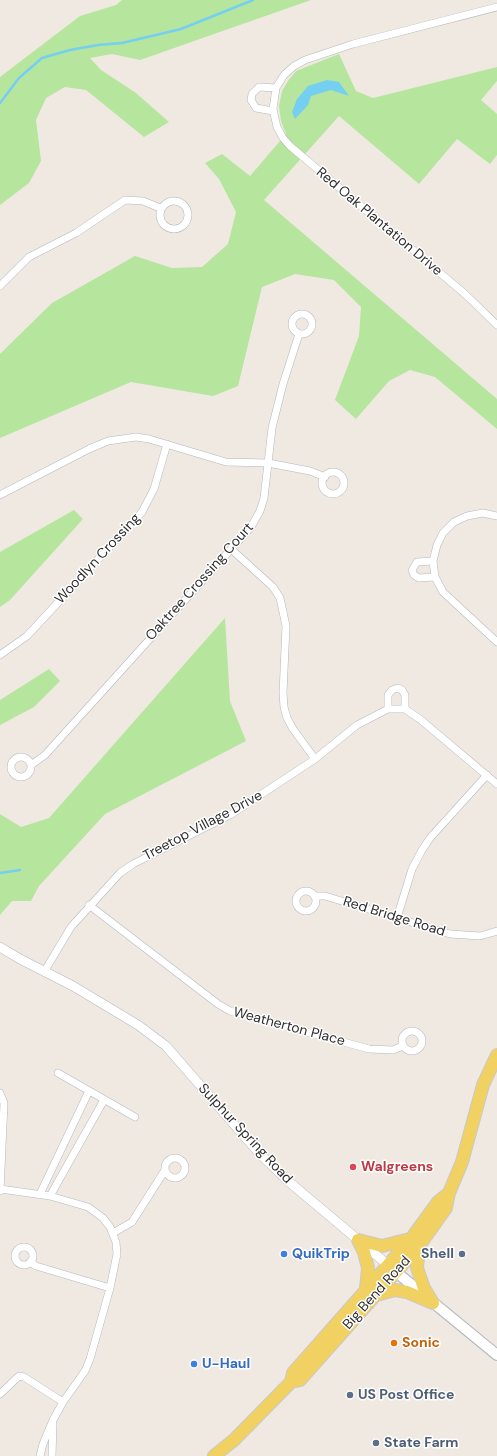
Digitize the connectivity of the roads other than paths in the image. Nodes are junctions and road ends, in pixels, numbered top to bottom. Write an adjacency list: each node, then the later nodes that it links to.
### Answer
1 (497, 7): 2 (street, Red Oak Plantation Drive)
2 (276, 88): 3 (street, Red Oak Plantation Drive); 3 (street)
3 (273, 111): 6 (street, Red Oak Plantation Drive)
4 (160, 208): 4 (street); 5 (street)
5 (0, 286)
6 (497, 325)
7 (299, 334): 9 (street, Oaktree Crossing Court)
8 (167, 444): 9 (street); 11 (street); 17 (street, Woodlyn Crossing)
9 (268, 463): 10 (street); 13 (street, Oaktree Crossing Court)
10 (325, 477)
11 (0, 495)
12 (497, 516): 14 (street)
13 (231, 549): 20 (street); 21 (street, Oaktree Crossing Court)
14 (434, 561): 15 (street); 15 (street)
15 (435, 577): 16 (street)
16 (497, 642)
17 (0, 655)
18 (388, 709): 19 (street, Treetop Village Drive); 19 (street); 20 (street, Treetop Village Drive)
19 (405, 709): 22 (street)
20 (315, 759): 25 (street, Treetop Village Drive)
21 (31, 765)
22 (487, 775): 23 (street); 26 (street)
23 (497, 784)
24 (315, 896): 26 (street, Red Bridge Road)
25 (89, 905): 29 (street, Treetop Village Drive); 30 (street, Weatherton Place)
26 (397, 918): 27 (street, Red Bridge Road)
27 (497, 930)
28 (0, 947): 29 (street, Sulphur Spring Road)
29 (44, 972): 42 (street, Sulphur Spring Road)
30 (403, 1046)
31 (497, 1055): 43 (main road, Big Bend Road)
32 (58, 1073): 33 (street)
33 (89, 1091): 35 (street); 39 (street)
34 (0, 1094): 38 (street)
35 (104, 1100): 36 (street); 40 (street)
36 (135, 1118)
37 (165, 1170): 41 (street)
38 (0, 1189): 39 (street)
39 (40, 1194): 40 (street)
40 (50, 1196): 41 (street)
41 (113, 1233): 46 (street)
42 (358, 1240): 43 (main road); 45 (street, Sulphur Spring Road); 47 (main road)
43 (415, 1242): 45 (main road, Big Bend Road); 48 (main road)
44 (30, 1262): 46 (street)
45 (392, 1268): 47 (main road, Big Bend Road); 48 (main road, Sulphur Spring Road)
46 (110, 1288): 51 (street)
47 (370, 1293): 48 (main road); 55 (main road, Big Bend Road)
48 (433, 1303): 49 (main road, Sulphur Spring Road)
49 (497, 1355)
50 (0, 1394): 51 (street)
51 (63, 1402): 52 (street)
52 (53, 1420): 53 (street); 54 (street)
53 (40, 1456)
54 (52, 1456)
55 (214, 1456)

